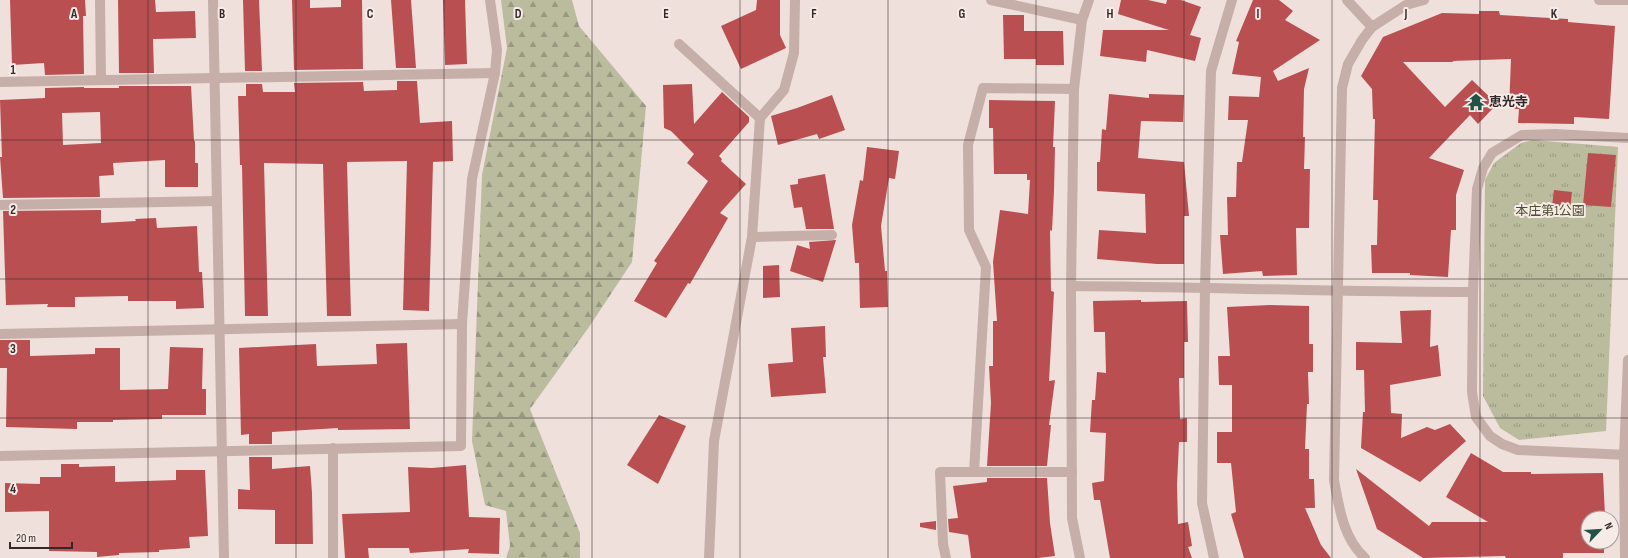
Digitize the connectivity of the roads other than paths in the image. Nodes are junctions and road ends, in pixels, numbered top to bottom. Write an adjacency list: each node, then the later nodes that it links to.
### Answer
1 (100, 0): 17 (street)
2 (213, 0): 16 (street)
3 (490, 0): 15 (street)
4 (795, 0): 20 (street)
5 (991, 0): 12 (street)
6 (1089, 0): 12 (street)
7 (1232, 0): 27 (street)
8 (1347, 0): 13 (street)
9 (1424, 0): 13 (street)
10 (1599, 0): 11 (street)
11 (1628, 0)
12 (1082, 20): 19 (street)
13 (1372, 27): 28 (street)
14 (679, 44): 20 (street)
15 (495, 73): 16 (street); 30 (street)
16 (215, 78): 17 (street); 22 (street)
17 (102, 80): 18 (street)
18 (0, 82)
19 (1074, 89): 26 (street); 38 (street)
20 (760, 118): 25 (street)
21 (1628, 138): 29 (street)
22 (217, 201): 23 (street); 31 (street)
23 (0, 205)
24 (832, 235): 25 (street)
25 (752, 237): 42 (street)
26 (1071, 286): 27 (street); 39 (street)
27 (1205, 287): 28 (street); 45 (street)
28 (1336, 292): 29 (street); 46 (street)
29 (1473, 292): 36 (street)
30 (462, 324): 31 (street); 34 (street)
31 (219, 329): 32 (street); 35 (street)
32 (0, 334)
33 (1628, 360): 36 (street)
34 (332, 448): 35 (street); 41 (street)
35 (222, 451): 37 (street); 40 (street)
36 (1626, 455): 47 (street)
37 (0, 456)
38 (974, 472): 39 (street); 43 (street)
39 (1072, 472): 44 (street)
40 (224, 558)
41 (333, 558)
42 (709, 558)
43 (946, 558)
44 (1080, 558)
45 (1214, 558)
46 (1363, 558)
47 (1625, 558)

